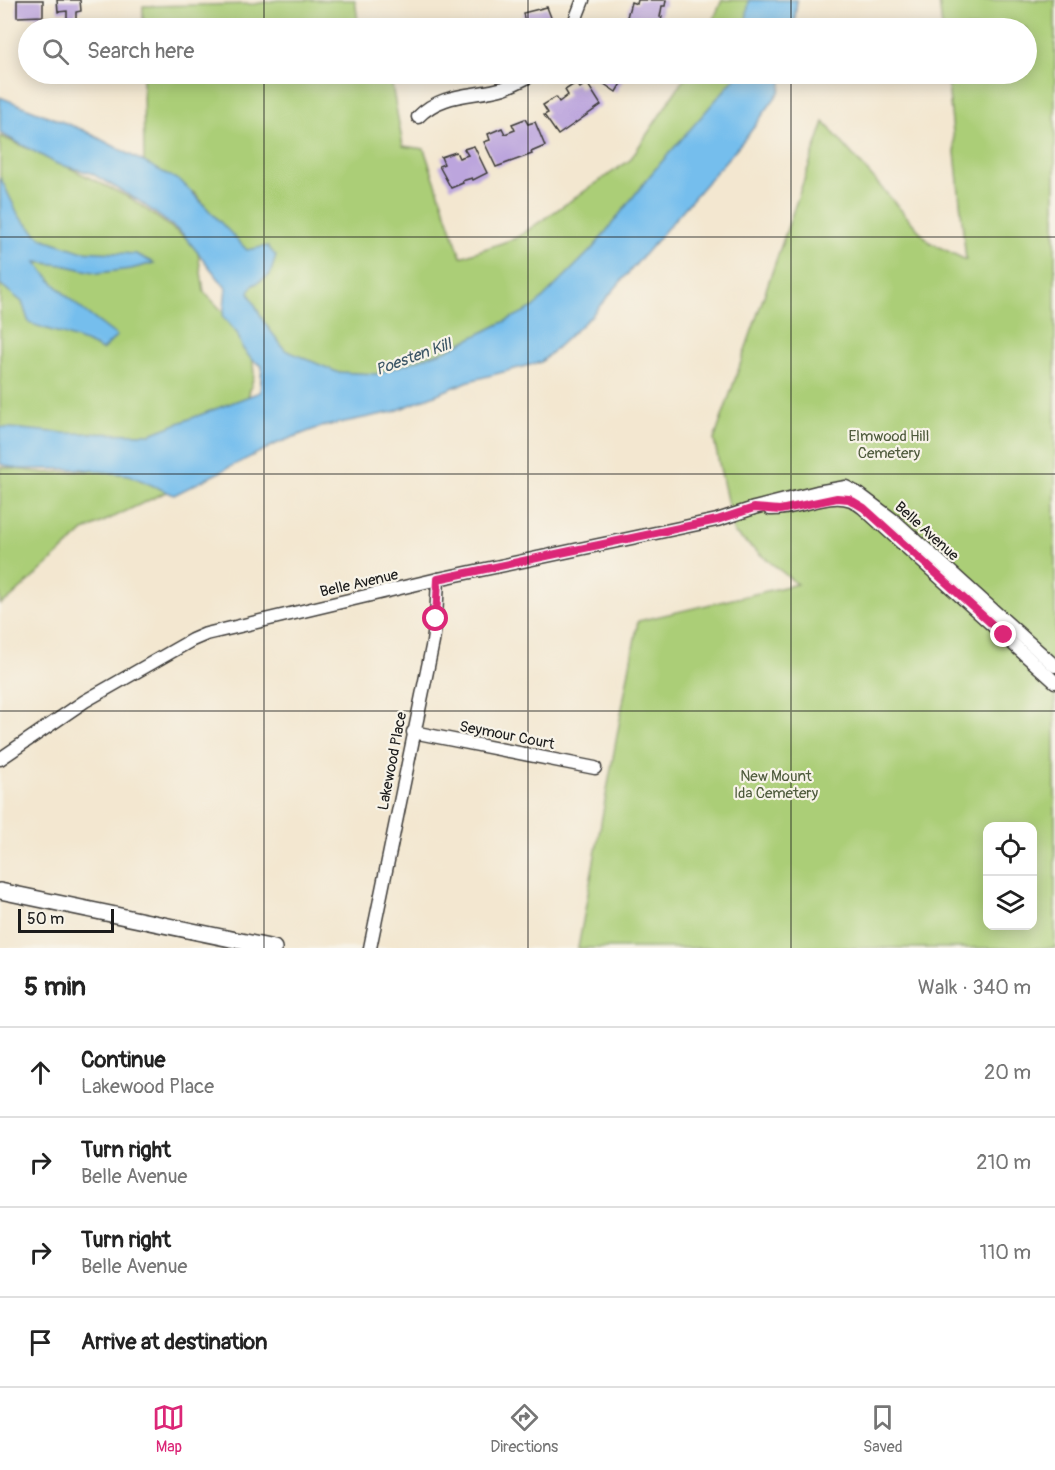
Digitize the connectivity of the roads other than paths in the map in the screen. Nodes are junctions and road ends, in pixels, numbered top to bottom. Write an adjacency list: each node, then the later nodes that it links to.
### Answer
1 (583, 0): 2 (street)
2 (576, 18)
3 (514, 84): 4 (street)
4 (418, 117)
5 (754, 508): 6 (street, Belle Avenue); 7 (street, Belle Avenue); 8 (street, Belle Avenue)
6 (438, 579): 9 (street, Lakewood Place); 10 (street, Belle Avenue)
7 (1055, 666)
8 (1055, 681)
9 (414, 732): 11 (street, Seymour Court); 14 (street, Lakewood Place)
10 (0, 759)
11 (596, 768)
12 (0, 891): 13 (street)
13 (274, 948)
14 (370, 948)

